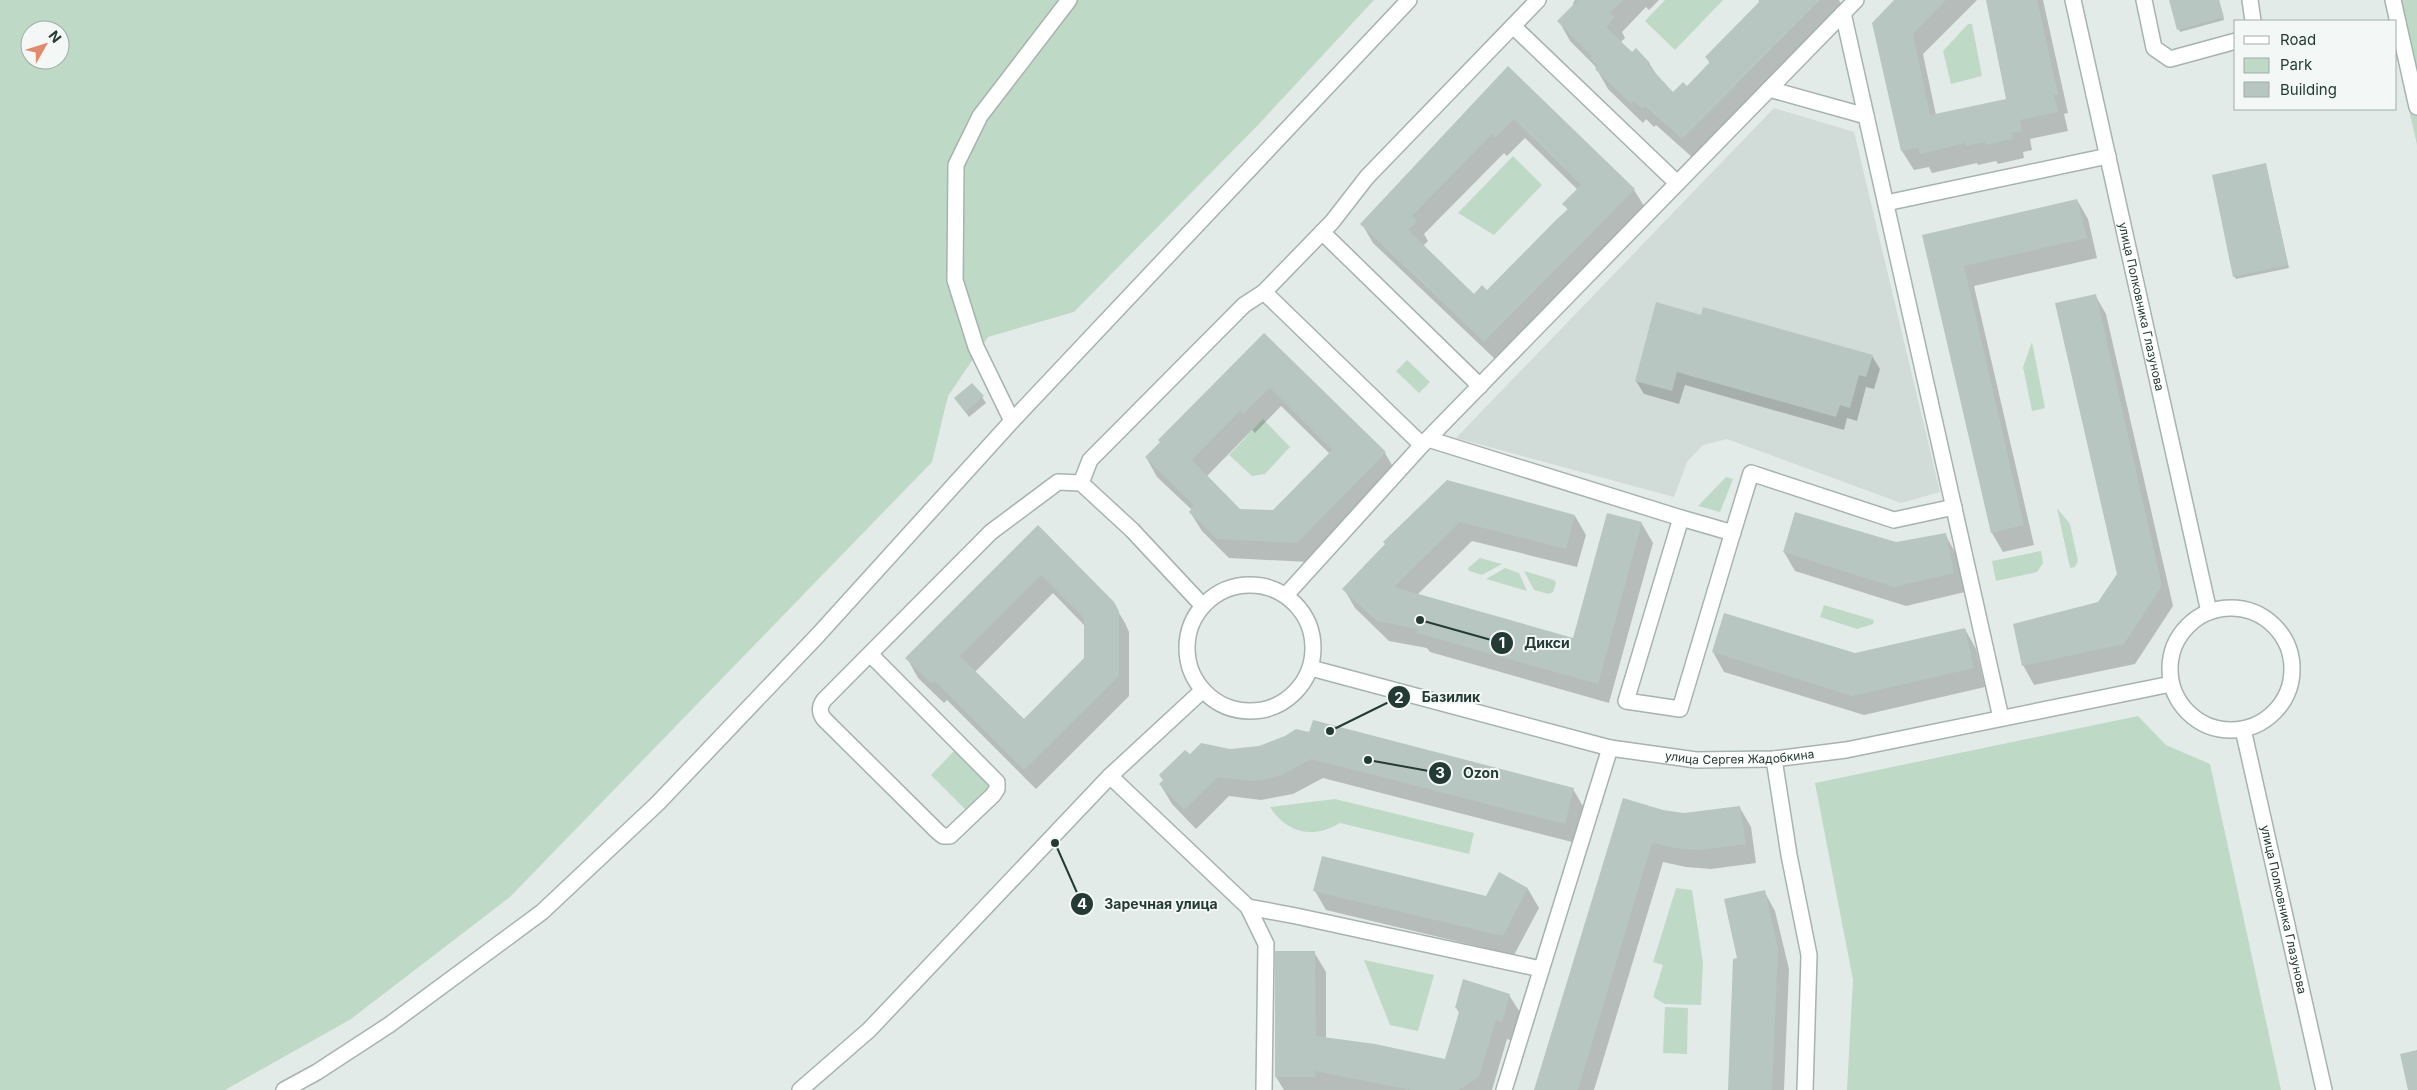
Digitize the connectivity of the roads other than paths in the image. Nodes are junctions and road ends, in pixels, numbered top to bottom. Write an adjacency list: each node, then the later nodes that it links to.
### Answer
1 (1069, 0): 22 (street)
2 (1409, 0): 22 (street)
3 (1538, 0): 11 (street)
4 (1856, 0): 9 (street)
5 (2073, 0): 16 (street, улица Полковника Глазунова)
6 (2144, 0): 12 (street)
7 (2250, 0): 10 (street)
8 (2393, 0): 14 (street)
9 (1843, 13): 13 (street); 15 (street)
10 (2253, 20)
11 (1513, 26): 17 (street); 19 (street)
12 (2234, 42)
13 (1769, 89): 15 (street); 17 (street)
14 (2417, 106)
15 (1866, 116): 18 (street)
16 (2108, 156): 18 (street); 30 (street, улица Полковника Глазунова)
17 (1677, 183): 21 (street)
18 (1886, 203): 25 (street)
19 (1322, 232): 20 (street); 21 (street)
20 (1264, 292): 23 (street); 24 (street)
21 (1480, 386): 23 (street)
22 (1012, 421): 42 (street)
23 (1425, 442): 26 (street); 28 (street)
24 (1081, 483): 29 (street); 31 (street)
25 (1954, 507): 27 (street); 35 (street)
26 (1681, 518): 27 (street); 27 (street)
27 (1733, 533)
28 (1286, 595): 29 (street); 32 (street)
29 (1203, 606): 34 (street)
30 (2209, 612): 33 (street); 36 (street)
31 (870, 654): 31 (street)
32 (1311, 668): 34 (street); 37 (street, улица Сергея Жадобкина)
33 (2171, 684): 35 (street, улица Сергея Жадобкина); 36 (street)
34 (1203, 690): 39 (street)
35 (2002, 718): 38 (street, улица Сергея Жадобкина)
36 (2243, 729): 47 (street, улица Полковника Глазунова)
37 (1610, 748): 38 (street, улица Сергея Жадобкина); 41 (street)
38 (1774, 759): 46 (street)
39 (1110, 776): 40 (street); 43 (street)
40 (1248, 908): 41 (street); 44 (street)
41 (1541, 969): 45 (street)
42 (284, 1090)
43 (800, 1090)
44 (1264, 1090)
45 (1504, 1090)
46 (1805, 1090)
47 (2324, 1090)

